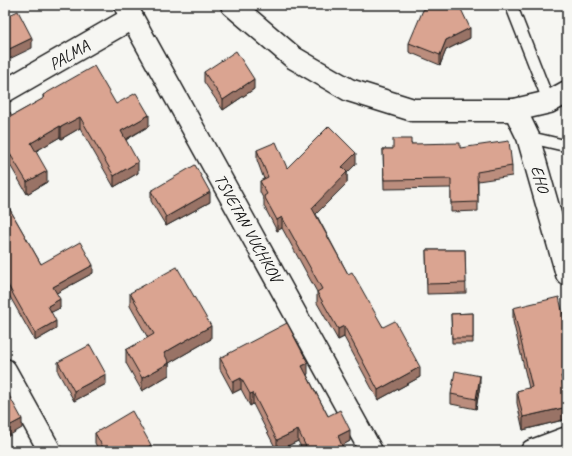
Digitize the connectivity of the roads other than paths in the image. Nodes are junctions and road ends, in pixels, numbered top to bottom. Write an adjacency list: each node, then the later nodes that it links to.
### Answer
1 (232, 5): 6 (street)
2 (511, 5): 5 (lane)
3 (129, 12): 4 (street, PALMA); 13 (street, TSVETAN VUCHKOV)
4 (5, 91)
5 (558, 97): 6 (street)
6 (515, 110): 7 (street, EHO)
7 (528, 137): 8 (lane); 9 (street, EHO)
8 (567, 146)
9 (567, 274)
10 (5, 370): 12 (street)
11 (567, 438): 14 (street)
12 (50, 451)
13 (371, 451)
14 (532, 451)

